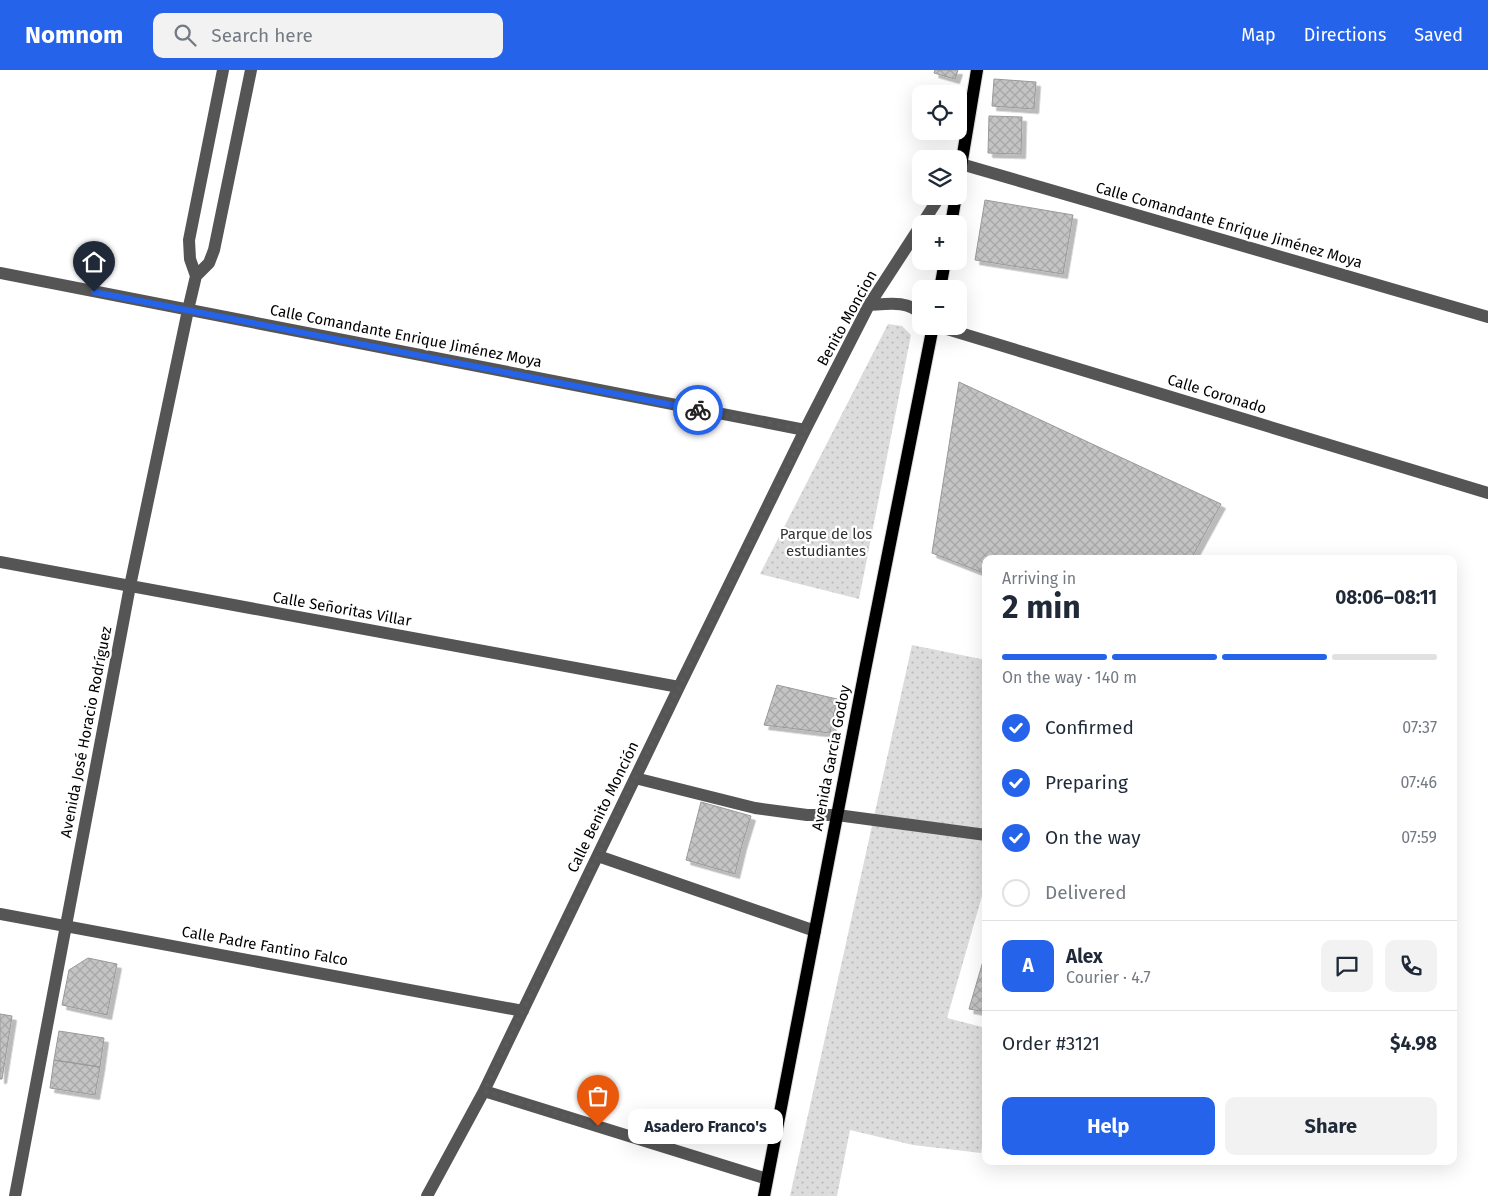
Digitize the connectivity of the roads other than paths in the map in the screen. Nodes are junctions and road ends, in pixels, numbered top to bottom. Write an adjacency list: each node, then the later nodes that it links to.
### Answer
1 (223, 70): 8 (street, Avenida José Horacio Rodríguez)
2 (251, 70): 8 (street, Avenida José Horacio Rodríguez)
3 (977, 70): 4 (main road)
4 (963, 150)
5 (967, 168): 12 (street, Calle Comandante Enrique Jiménez Moya)
6 (912, 239): 9 (street, Benito Moncion)
7 (0, 273): 11 (street, Calle Comandante Enrique Jiménez Moya)
8 (196, 276): 11 (street, Avenida José Horacio Rodríguez)
9 (869, 305): 10 (street); 15 (street, Benito Moncion)
10 (912, 308)
11 (188, 310): 15 (street, Calle Comandante Enrique Jiménez Moya); 18 (street, Avenida José Horacio Rodríguez)
12 (1488, 317)
13 (933, 335): 21 (main road, Avenida García Godoy)
14 (965, 335): 16 (street, Calle Coronado)
15 (806, 430): 19 (street, Calle Benito Monción)
16 (1488, 493)
17 (0, 562): 18 (street, Calle Señoritas Villar)
18 (130, 586): 19 (street, Calle Señoritas Villar); 25 (street, Avenida José Horacio Rodríguez)
19 (679, 687): 20 (street, Calle Benito Monción)
20 (635, 778): 21 (street); 23 (street, Calle Benito Monción)
21 (837, 815): 22 (street); 26 (main road, Avenida García Godoy)
22 (982, 835)
23 (598, 856): 26 (street); 27 (street, Calle Benito Monción)
24 (0, 914): 25 (street, Calle Padre Fantino Falco)
25 (65, 926): 27 (street, Calle Padre Fantino Falco); 30 (street, Avenida José Horacio Rodríguez)
26 (815, 931): 29 (main road, Avenida García Godoy)
27 (523, 1011): 28 (street, Calle Benito Monción)
28 (484, 1091): 29 (street); 31 (street, Calle Benito Monción)
29 (767, 1179): 32 (main road, Avenida García Godoy)
30 (15, 1196)
31 (427, 1196)
32 (764, 1196)

